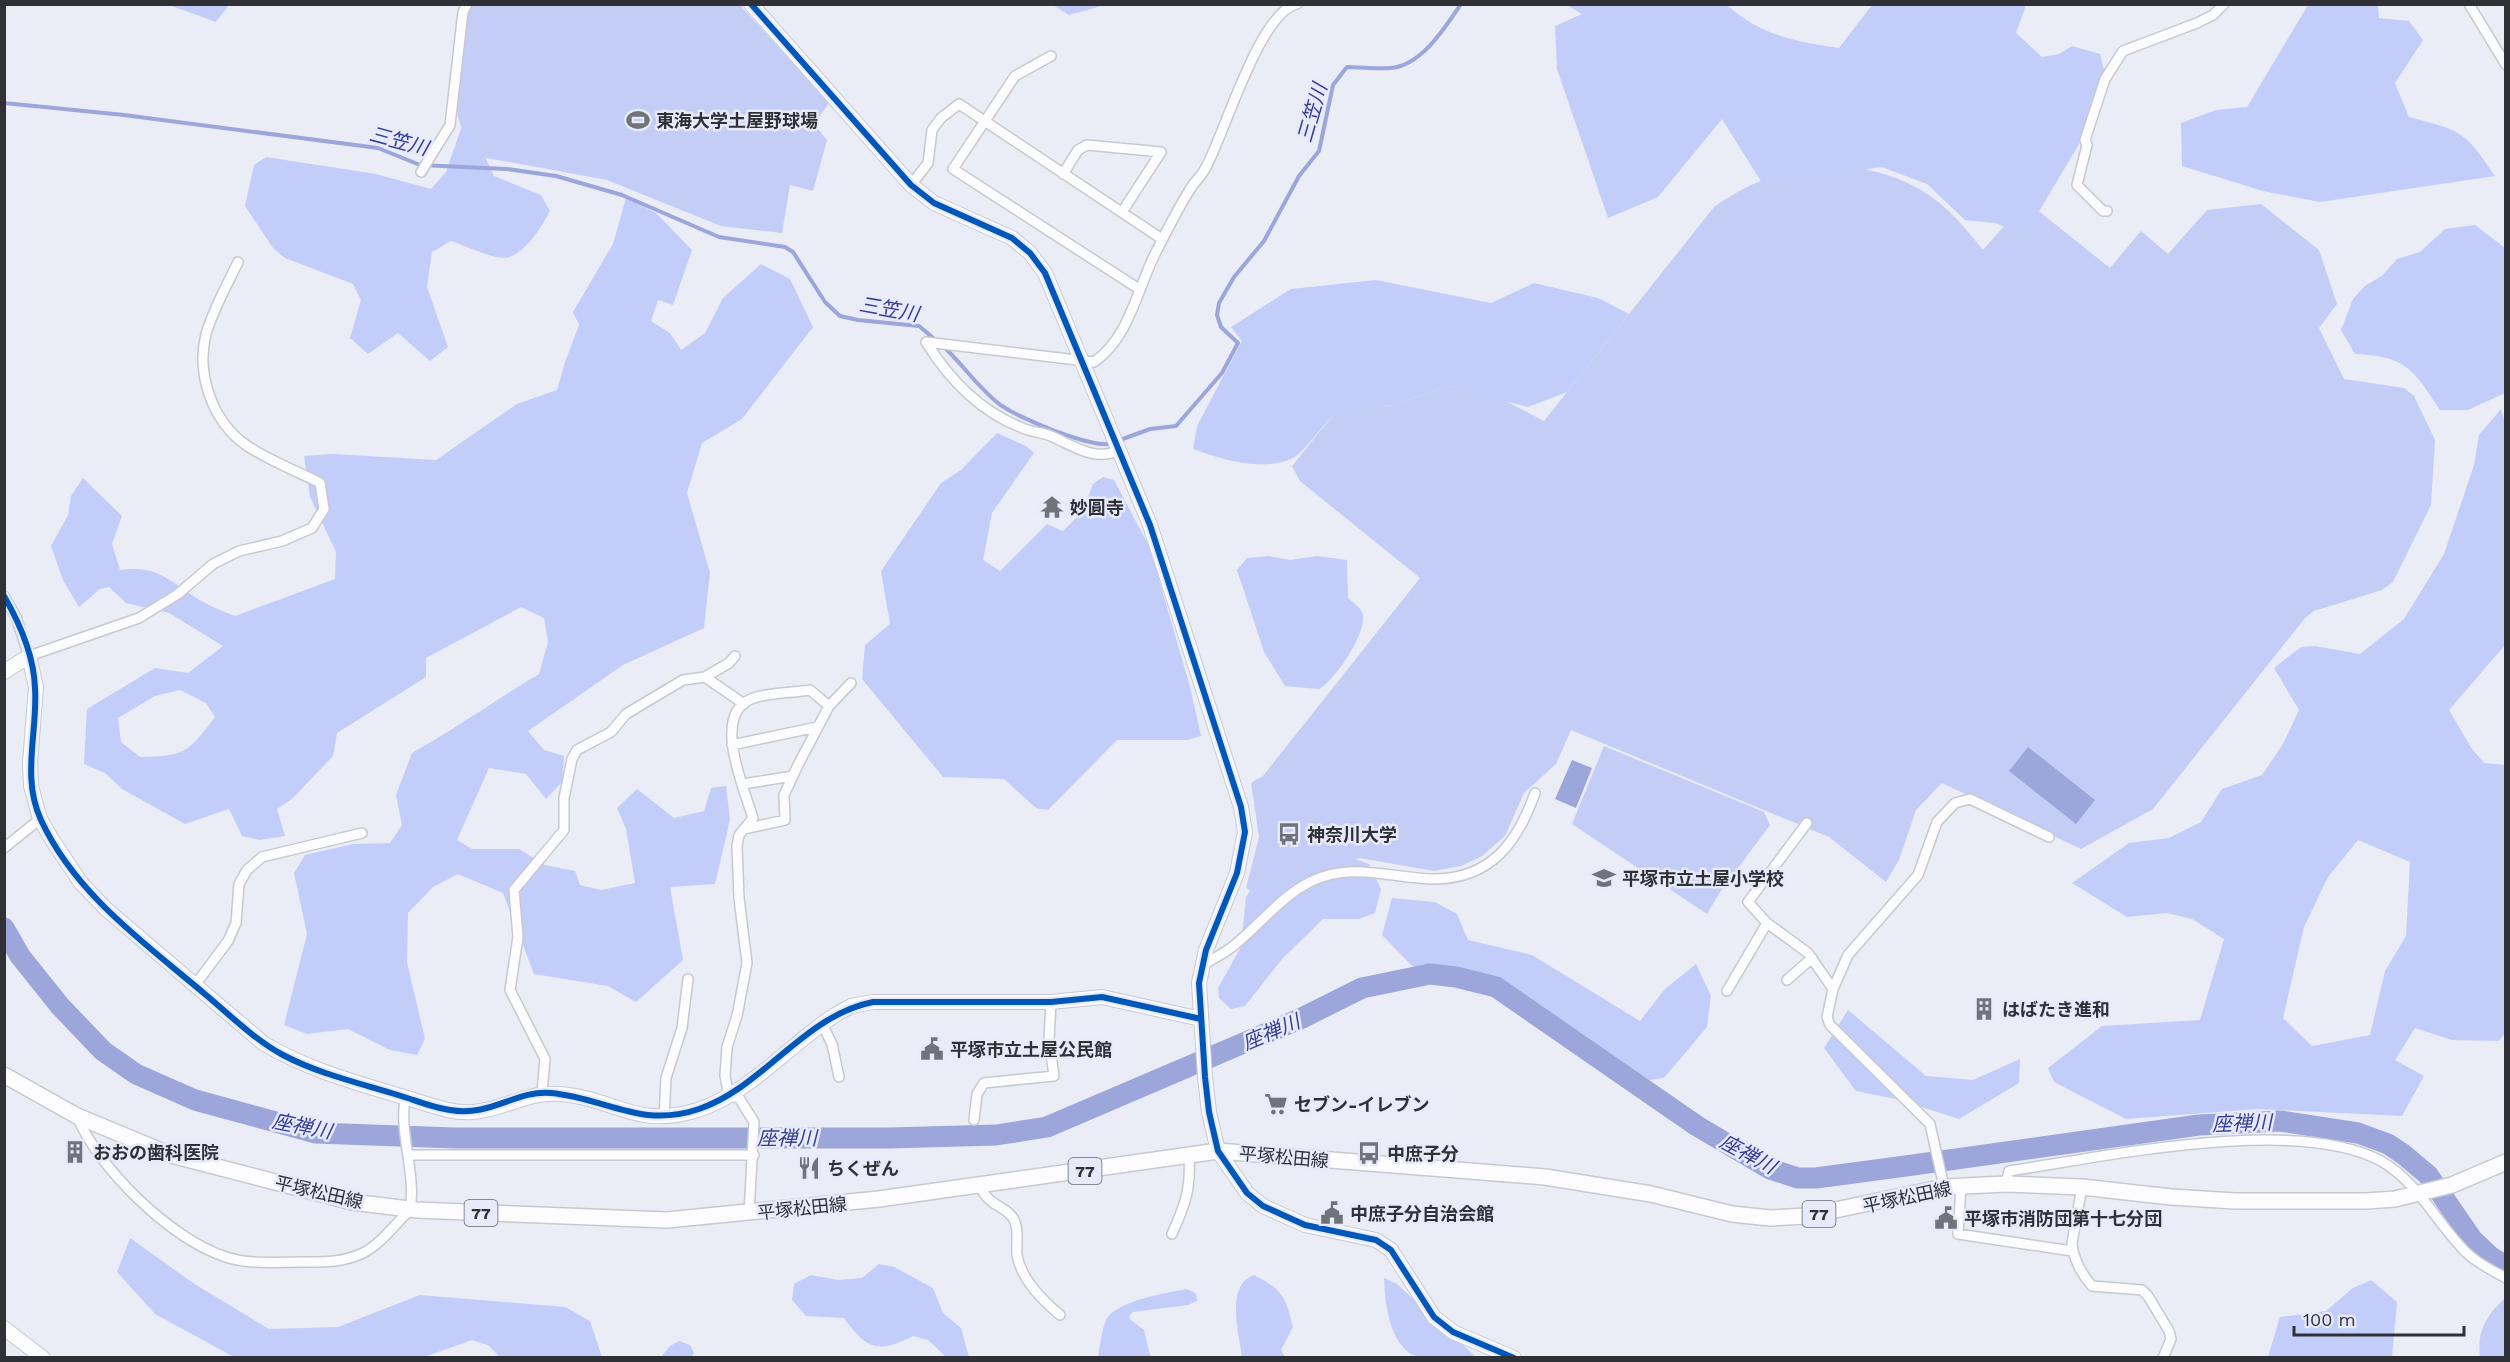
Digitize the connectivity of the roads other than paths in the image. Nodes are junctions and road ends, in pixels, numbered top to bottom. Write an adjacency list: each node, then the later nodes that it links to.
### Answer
1 (466, 4): 9 (street)
2 (751, 4): 11 (street)
3 (1297, 4): 14 (street)
4 (2224, 4): 12 (street)
5 (2469, 4): 7 (street)
6 (1052, 56): 8 (street)
7 (2505, 65)
8 (985, 124): 10 (street); 11 (street); 16 (street)
9 (421, 172)
10 (1063, 174): 13 (street); 13 (street)
11 (911, 185): 17 (street)
12 (2107, 211)
13 (1122, 212): 14 (street)
14 (1162, 239): 16 (street)
15 (238, 262): 20 (street)
16 (1138, 289): 17 (street)
17 (1082, 360): 18 (street); 18 (street)
18 (1120, 450): 40 (street)
19 (4, 596): 20 (street)
20 (29, 656): 22 (street); 32 (street)
21 (735, 656): 23 (street)
22 (4, 672)
23 (705, 677): 25 (street); 51 (street)
24 (851, 683): 26 (street)
25 (744, 704): 26 (street); 28 (street)
26 (829, 706): 27 (street)
27 (818, 727): 28 (street); 29 (street)
28 (732, 745): 30 (street)
29 (793, 776): 30 (street); 34 (street)
30 (742, 784): 34 (street)
31 (1535, 793): 40 (street)
32 (40, 819): 37 (street); 43 (street)
33 (1806, 823): 38 (street)
34 (744, 829): 52 (street)
35 (362, 832): 43 (street)
36 (2049, 837): 44 (street)
37 (4, 848)
38 (1767, 923): 39 (street); 45 (street)
39 (1812, 958): 42 (street); 44 (street)
40 (1201, 966): 47 (street)
41 (688, 979): 55 (street)
42 (1787, 980)
43 (195, 985): 53 (street)
44 (1833, 989): 65 (street)
45 (1727, 991)
46 (1051, 1002): 47 (street); 48 (street); 56 (street)
47 (1202, 1019): 57 (street)
48 (822, 1023): 50 (street); 52 (street)
49 (4, 1075): 54 (main road, 平塚松田線 / 77)
50 (838, 1077)
51 (542, 1093): 53 (street); 55 (street)
52 (729, 1096): 55 (street); 59 (street)
53 (406, 1098): 58 (street)
54 (77, 1116): 68 (main road, 平塚松田線 / 77); 68 (street)
55 (664, 1118)
56 (974, 1120)
57 (1218, 1151): 60 (main road, 平塚松田線 / 77); 65 (main road, 平塚松田線 / 77); 76 (street)
58 (409, 1153): 59 (street); 68 (street)
59 (754, 1153): 69 (street)
60 (1189, 1157): 64 (main road, 平塚松田線 / 77); 70 (street)
61 (2505, 1162): 67 (main road, 平塚松田線 / 77)
62 (2006, 1184): 63 (main road, 平塚松田線 / 77); 66 (main road, 平塚松田線 / 77); 67 (street)
63 (1961, 1185): 65 (main road, 平塚松田線 / 77); 71 (street)
64 (980, 1186): 69 (main road, 平塚松田線 / 77); 73 (street)
65 (1944, 1187)
66 (2082, 1187): 67 (main road, 平塚松田線 / 77); 71 (street)
67 (2420, 1194): 72 (street)
68 (410, 1210): 69 (main road, 平塚松田線 / 77)
69 (749, 1214)
70 (1172, 1234)
71 (2072, 1251): 77 (street)
72 (2505, 1278)
73 (1060, 1316)
74 (4, 1328): 75 (street)
75 (43, 1358)
76 (1514, 1358)
77 (2163, 1358)

